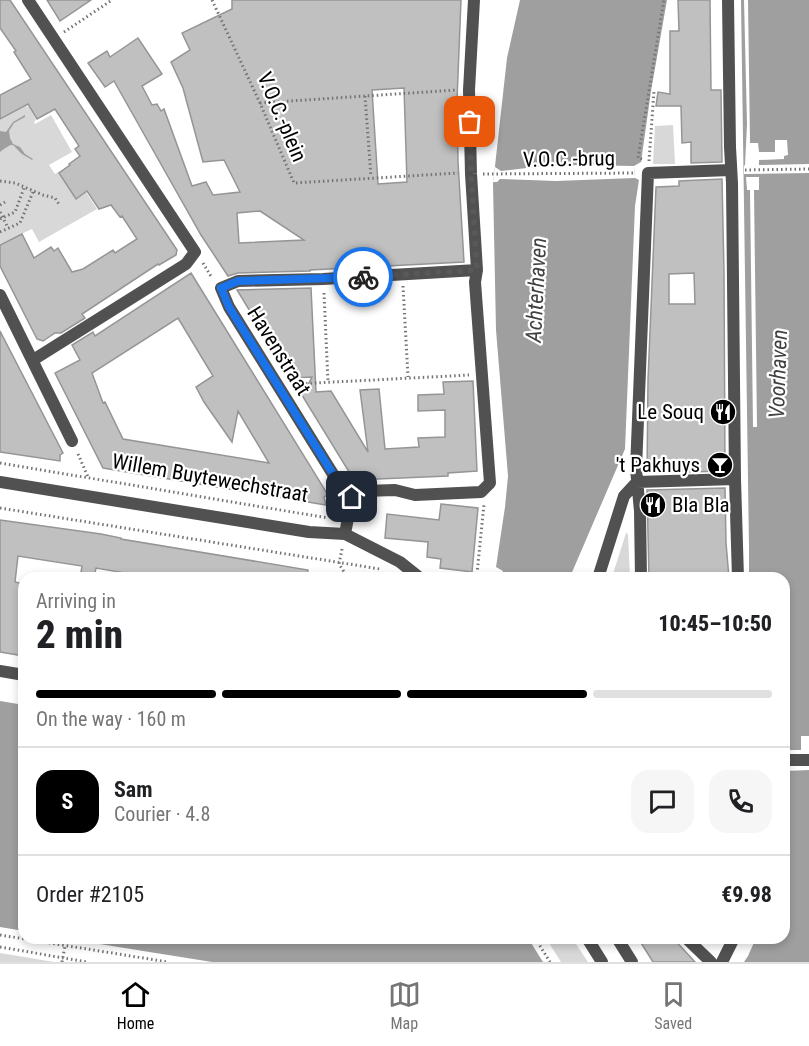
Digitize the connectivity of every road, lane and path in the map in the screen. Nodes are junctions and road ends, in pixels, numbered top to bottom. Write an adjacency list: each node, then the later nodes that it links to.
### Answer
1 (27, 0): 7 (street)
2 (112, 0): 7 (path)
3 (212, 0): 11 (path, V.O.C.-plein)
4 (474, 0): 8 (street)
5 (664, 0): 12 (path)
6 (728, 0): 14 (street)
7 (53, 39): 29 (street)
8 (469, 90): 10 (path); 16 (street)
9 (654, 91): 15 (path)
10 (365, 96): 11 (path); 18 (path)
11 (260, 103): 18 (path, V.O.C.-plein)
12 (642, 159)
13 (809, 169): 14 (path)
14 (731, 170): 15 (street); 43 (street)
15 (644, 173): 17 (path, V.O.C.-brug); 45 (street)
16 (471, 174): 18 (path, V.O.C.-plein); 30 (street)
17 (498, 175)
18 (371, 177)
19 (0, 181): 20 (path)
20 (24, 188): 21 (path); 26 (path)
21 (33, 192): 24 (path); 27 (path)
22 (5, 202): 23 (path)
23 (0, 205)
24 (60, 206)
25 (0, 212): 26 (path)
26 (1, 218): 27 (path)
27 (8, 228): 28 (path)
28 (0, 232)
29 (195, 252): 31 (path); 35 (street)
30 (477, 270): 31 (street); 46 (street)
31 (221, 288): 39 (street, Havenstraat)
32 (404, 292): 37 (path)
33 (0, 295): 35 (street)
34 (324, 298): 38 (path)
35 (33, 360): 40 (street)
36 (466, 375): 37 (path)
37 (408, 377): 38 (path)
38 (328, 382): 39 (path)
39 (283, 392): 46 (street, Havenstraat)
40 (72, 441): 42 (path)
41 (0, 463): 42 (path, Willem Buytewechstraat)
42 (88, 477): 49 (path, Willem Buytewechstraat)
43 (735, 479): 45 (street); 57 (street)
44 (0, 482): 49 (street, Willem Buytewechstraat)
45 (637, 482): 55 (street); 56 (street)
46 (352, 497): 49 (street)
47 (0, 508): 50 (path)
48 (483, 516): 54 (path)
49 (345, 534): 53 (street)
50 (339, 564): 51 (path); 52 (path)
51 (384, 570)
52 (344, 572)
53 (412, 572)
54 (477, 572)
55 (600, 572)
56 (641, 572)
57 (738, 572)
58 (0, 671): 59 (street)
59 (18, 674)
60 (790, 760): 61 (street)
61 (809, 760)
62 (0, 935): 63 (path)
63 (18, 938)
64 (53, 944): 70 (path)
65 (539, 944): 75 (path)
66 (591, 944): 76 (street)
67 (621, 944): 77 (street)
68 (692, 944): 78 (street)
69 (731, 944): 79 (street)
70 (65, 946): 72 (path); 74 (path)
71 (0, 948): 72 (path)
72 (62, 960): 73 (path)
73 (87, 962)
74 (168, 962)
75 (550, 962)
76 (602, 962)
77 (632, 962)
78 (711, 962)
79 (722, 962)

